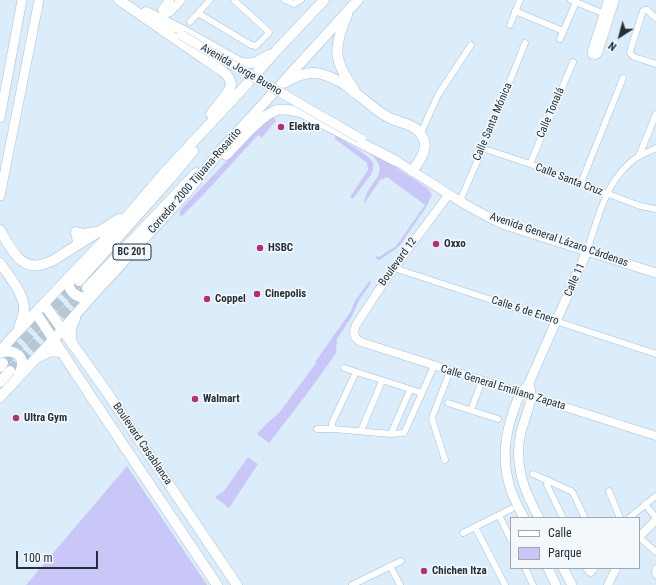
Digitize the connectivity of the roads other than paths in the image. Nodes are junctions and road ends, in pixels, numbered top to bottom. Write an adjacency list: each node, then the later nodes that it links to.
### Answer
1 (22, 0): 36 (main road)
2 (39, 0): 50 (main road)
3 (170, 0): 4 (street)
4 (181, 0)
5 (210, 0): 18 (street)
6 (234, 0): 18 (street)
7 (285, 0): 8 (street)
8 (302, 0)
9 (324, 0): 27 (main road, Corredor 2000 Tijuana-Rosarito / BC 201)
10 (358, 0): 16 (main road, Corredor 2000 Tijuana-Rosarito / BC 201)
11 (520, 0): 17 (street)
12 (608, 0): 19 (street)
13 (615, 0): 19 (street)
14 (122, 1): 27 (main road); 38 (main road, Avenida Jorge Bueno, bridge); 45 (main road)
15 (573, 1): 19 (street); 23 (street)
16 (350, 9): 32 (main road, Corredor 2000 Tijuana-Rosarito / BC 201); 33 (main road)
17 (515, 11): 22 (street); 23 (street)
18 (198, 13): 21 (street)
19 (607, 15)
20 (656, 18): 29 (street)
21 (190, 22)
22 (510, 25)
23 (563, 31): 24 (street)
24 (560, 39)
25 (526, 43): 39 (street, Calle Santa Mónica)
26 (471, 45): 37 (street)
27 (276, 51): 31 (main road, Corredor 2000 Tijuana-Rosarito / BC 201)
28 (572, 62): 43 (street, Calle Tonalá)
29 (656, 64)
30 (623, 78): 46 (street)
31 (248, 84): 45 (main road, Corredor 2000 Tijuana-Rosarito / BC 201); 59 (main road)
32 (280, 85): 33 (main road); 34 (main road, Corredor 2000 Tijuana-Rosarito / BC 201)
33 (358, 94): 37 (main road)
34 (262, 106): 47 (main road, Corredor 2000 Tijuana-Rosarito / BC 201); 59 (main road)
35 (656, 114): 41 (street)
36 (0, 118)
37 (421, 133): 44 (main road)
38 (361, 140): 42 (main road, Avenida General Lázaro Cárdenas)
39 (482, 148): 43 (street, Calle Santa Cruz); 51 (street, Calle Santa Mónica)
40 (656, 148): 41 (street, Calle 11)
41 (639, 156): 49 (street, Calle 11)
42 (396, 161): 44 (main road, Avenida General Lázaro Cárdenas); 47 (main road)
43 (530, 164): 46 (street, Calle Santa Cruz)
44 (412, 171): 48 (main road, Avenida General Lázaro Cárdenas)
45 (164, 174): 53 (main road, Corredor 2000 Tijuana-Rosarito / BC 201)
46 (581, 183): 49 (street, Calle Santa Cruz)
47 (187, 192): 59 (main road, Corredor 2000 Tijuana-Rosarito / BC 201)
48 (449, 194): 51 (main road, Avenida General Lázaro Cárdenas); 57 (street, Boulevard 12)
49 (606, 194): 52 (street, Calle Santa Cruz); 55 (street, Calle 11)
50 (0, 196)
51 (460, 201): 55 (main road, Avenida General Lázaro Cárdenas)
52 (656, 209)
53 (131, 212): 54 (main road); 59 (main road, Corredor 2000 Tijuana-Rosarito / BC 201)
54 (0, 230)
55 (587, 251): 58 (main road, Avenida General Lázaro Cárdenas); 63 (main road, Calle 11)
56 (0, 263): 65 (main road)
57 (394, 268): 63 (street, Calle 6 de Enero); 66 (street, Boulevard 12)
58 (656, 273)
59 (82, 285): 60 (main road, Corredor 2000 Tijuana-Rosarito / BC 201); 61 (main road, Corredor 2000 Tijuana-Rosarito / BC 201)
60 (44, 304): 62 (main road, Corredor 2000 Tijuana-Rosarito / BC 201); 64 (main road, Boulevard Casablanca)
61 (79, 310): 64 (main road, Corredor 2000 Tijuana-Rosarito / BC 201); 68 (main road)
62 (36, 312): 65 (main road, Corredor 2000 Tijuana-Rosarito / BC 201); 67 (main road, Boulevard Casablanca)
63 (556, 322): 70 (street, Calle 6 de Enero); 80 (main road, Calle 11)
64 (62, 330): 67 (main road, Corredor 2000 Tijuana-Rosarito / BC 201); 68 (main road, Boulevard Casablanca)
65 (18, 331): 72 (main road, Corredor 2000 Tijuana-Rosarito / BC 201)
66 (354, 334): 73 (street, Calle General Emiliano Zapata)
67 (54, 339): 69 (main road, Boulevard Casablanca); 71 (main road, Corredor 2000 Tijuana-Rosarito / BC 201)
68 (72, 344): 127 (main road, Boulevard Casablanca)
69 (63, 353): 71 (main road); 126 (main road, Boulevard Casablanca)
70 (656, 354)
71 (33, 361): 72 (main road, Corredor 2000 Tijuana-Rosarito / BC 201)
72 (5, 364): 79 (main road); 84 (main road, Corredor 2000 Tijuana-Rosarito / BC 201)
73 (434, 366): 75 (street, Calle General Emiliano Zapata); 83 (street)
74 (344, 368): 76 (street)
75 (450, 371): 78 (street, Calle General Emiliano Zapata); 94 (street)
76 (356, 372): 77 (street); 90 (street)
77 (382, 381): 81 (street); 91 (street)
78 (482, 381): 82 (street, Calle General Emiliano Zapata); 87 (street)
79 (0, 382)
80 (530, 383): 82 (main road, Calle 11); 85 (main road, Calle 11)
81 (410, 390): 83 (street); 92 (street)
82 (521, 393): 85 (street, Calle General Emiliano Zapata); 102 (main road, Calle 11)
83 (422, 394): 92 (street)
84 (0, 396)
85 (531, 396): 93 (street, Calle General Emiliano Zapata); 103 (main road, Calle 11)
86 (448, 403): 87 (street)
87 (471, 410): 88 (street)
88 (498, 419)
89 (317, 429): 90 (street)
90 (333, 429): 91 (street)
91 (361, 431): 92 (street)
92 (391, 434)
93 (656, 436)
94 (445, 460)
95 (533, 474): 96 (street)
96 (548, 480): 104 (street); 105 (street)
97 (609, 491): 106 (street)
98 (656, 496): 99 (street)
99 (645, 504): 107 (street); 108 (street)
100 (512, 509): 101 (street)
101 (499, 515): 109 (street); 112 (street)
102 (524, 517)
103 (539, 517)
104 (563, 517)
105 (585, 517)
106 (620, 517)
107 (630, 517)
108 (656, 519): 111 (street)
109 (475, 528): 110 (street); 130 (street)
110 (463, 533)
111 (640, 536)
112 (510, 538)
113 (640, 538): 114 (street)
114 (656, 552)
115 (401, 561): 116 (street)
116 (390, 566): 125 (street); 129 (street)
117 (656, 568): 124 (street)
118 (525, 569): 131 (street)
119 (548, 569): 132 (main road)
120 (564, 569): 133 (main road)
121 (587, 569): 122 (street)
122 (594, 569)
123 (616, 569): 134 (street)
124 (656, 575)
125 (364, 582): 128 (street)
126 (216, 585)
127 (237, 585)
128 (352, 585)
129 (400, 585)
130 (505, 585)
131 (533, 585)
132 (556, 585)
133 (572, 585)
134 (608, 585)

